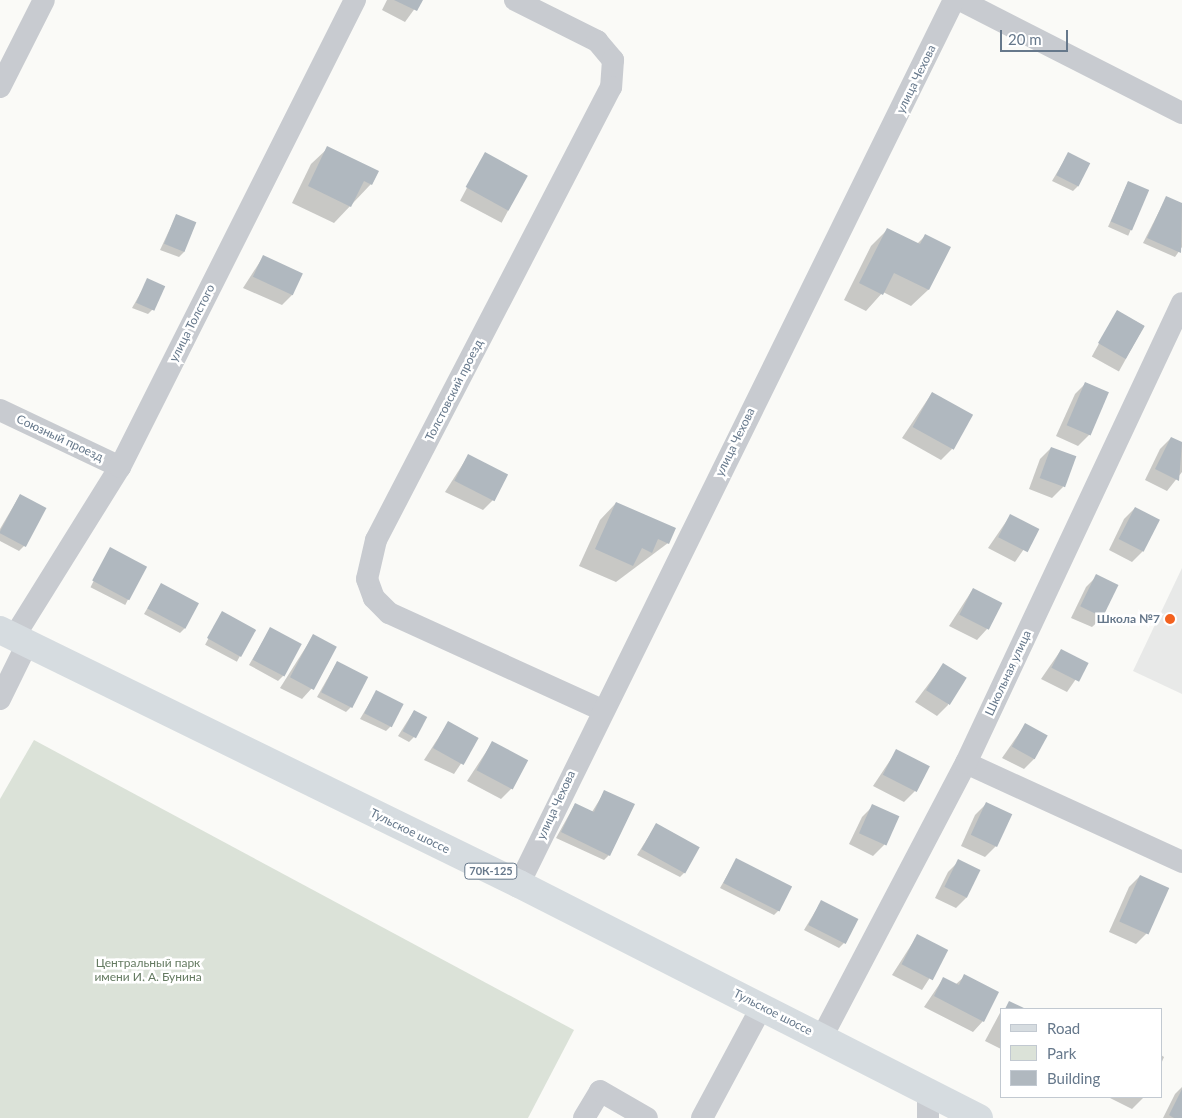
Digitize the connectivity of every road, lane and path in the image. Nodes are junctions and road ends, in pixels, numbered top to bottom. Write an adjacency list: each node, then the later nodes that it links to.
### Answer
1 (44, 0): 6 (street)
2 (355, 0): 10 (street, улица Толстого)
3 (516, 0): 13 (street, Толстовский проезд)
4 (954, 0): 13 (street, улица Чехова)
5 (960, 0): 7 (street)
6 (0, 87)
7 (1182, 113)
8 (1182, 303): 14 (street, Школьная улица)
9 (0, 410): 10 (street, Союзный проезд)
10 (120, 467): 11 (street, улица Толстого)
11 (14, 637): 12 (street, улица Толстого); 16 (main road, Тульское шоссе / 70К-125)
12 (0, 699)
13 (602, 710): 16 (street, улица Чехова)
14 (966, 763): 15 (street); 18 (street, Школьная улица)
15 (1182, 862)
16 (519, 884): 17 (main road, Тульское шоссе / 70К-125)
17 (762, 1006): 18 (main road, Тульское шоссе / 70К-125); 22 (street)
18 (822, 1037): 19 (main road, Тульское шоссе / 70К-125)
19 (928, 1105): 23 (main road, Тульское шоссе / 70К-125)
20 (584, 1118): 21 (street)
21 (647, 1118)
22 (702, 1118)
23 (979, 1118)

